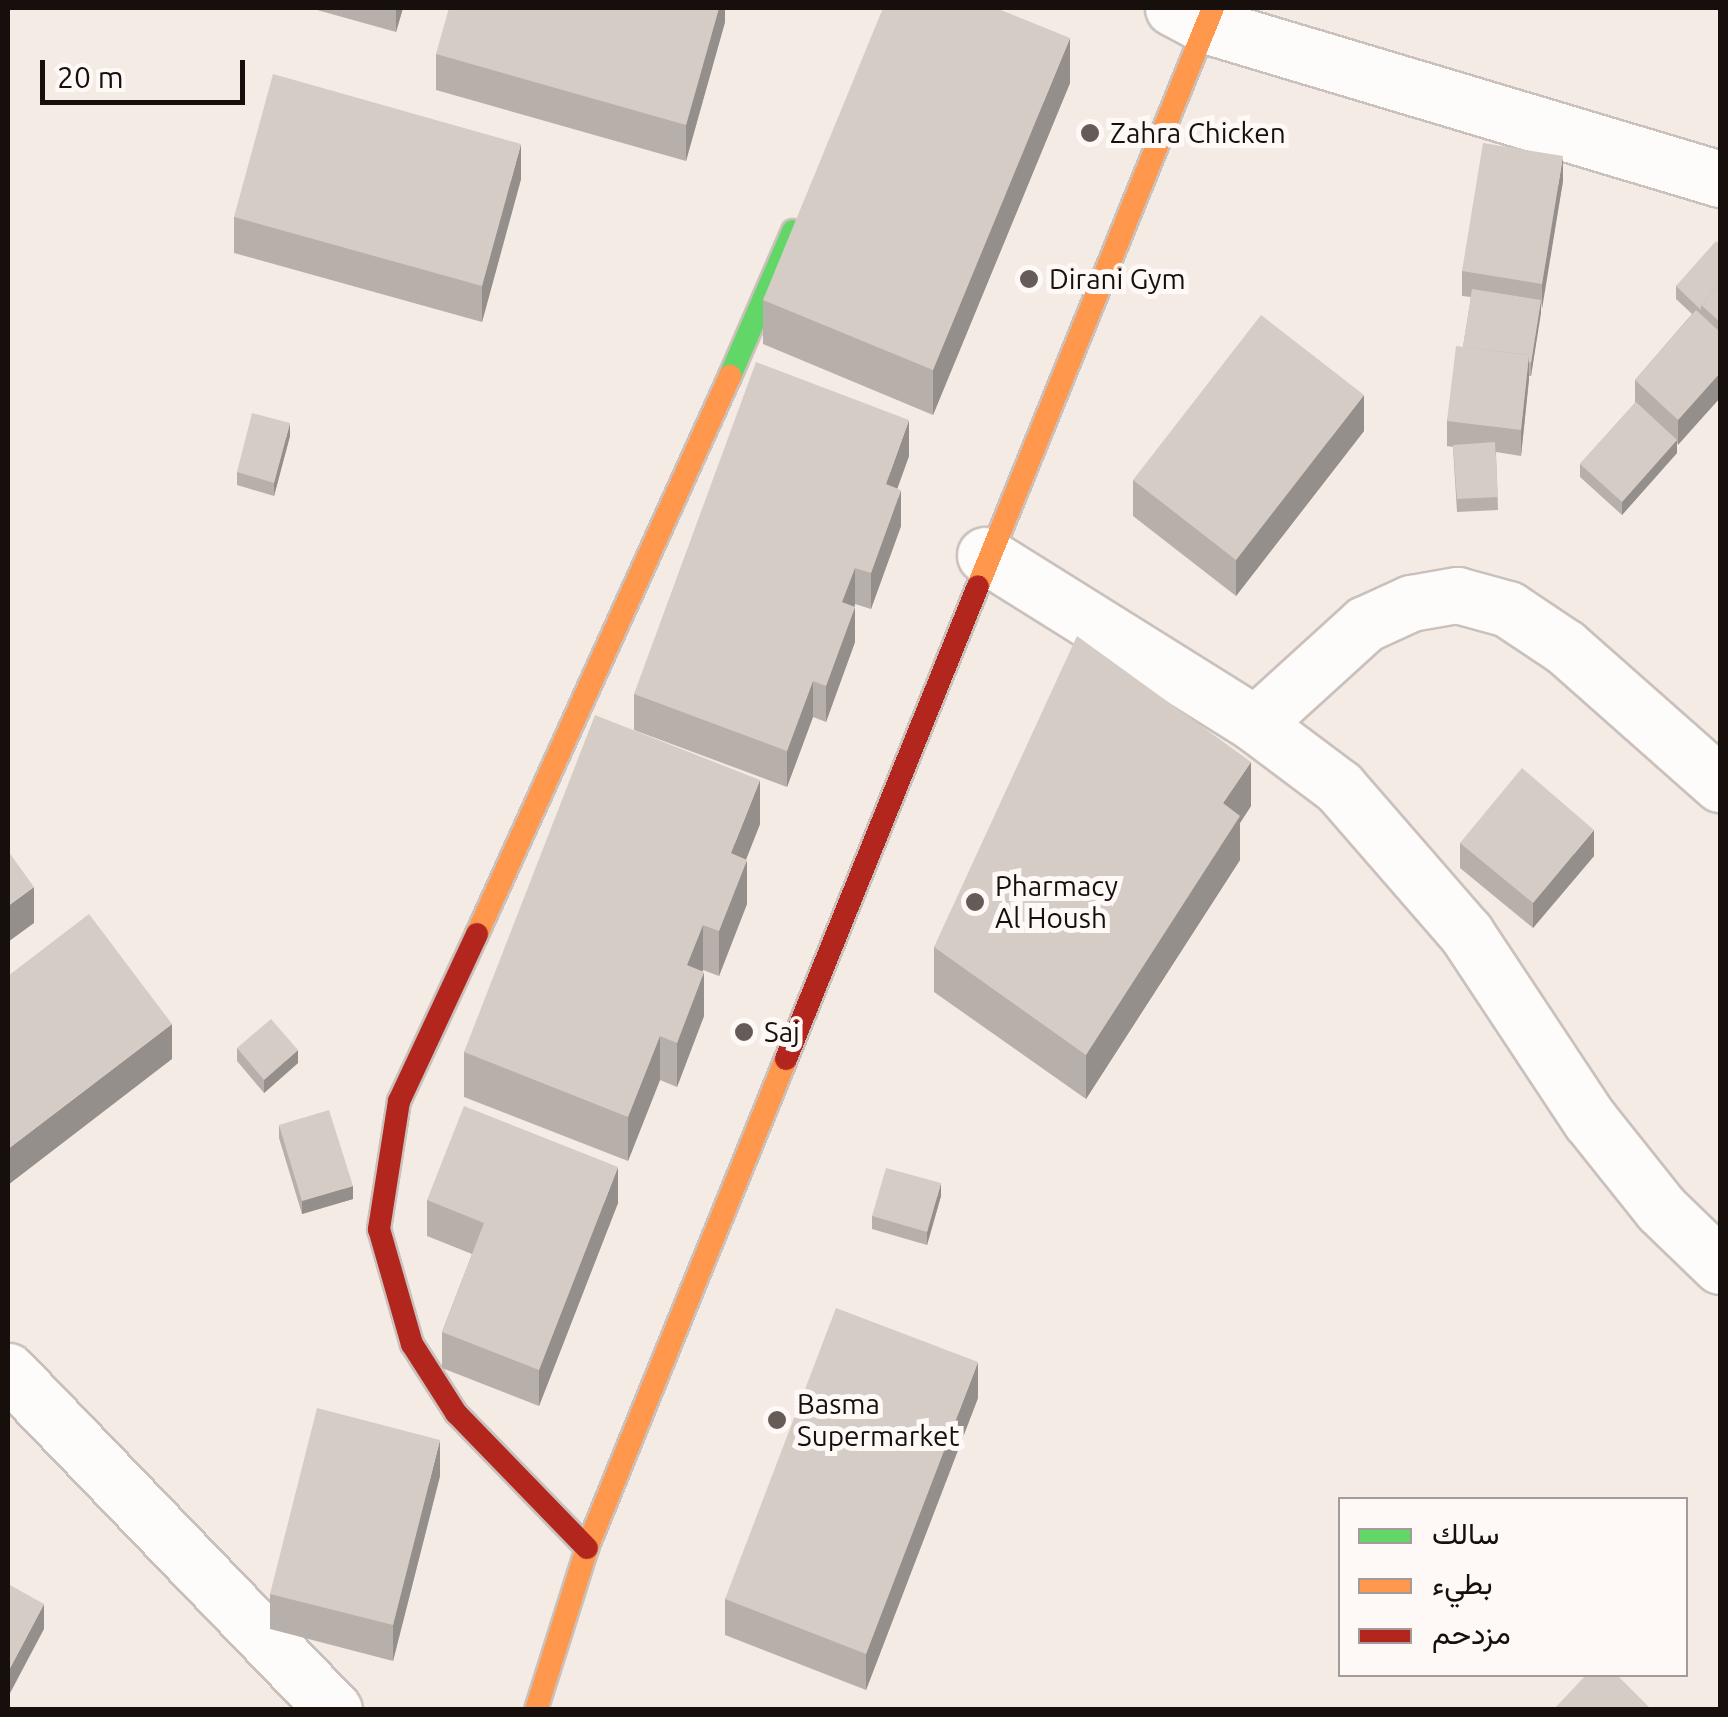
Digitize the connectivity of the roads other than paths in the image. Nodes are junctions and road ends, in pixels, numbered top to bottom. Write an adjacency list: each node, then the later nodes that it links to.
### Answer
1 (1197, 13): 2 (street); 4 (main road)
2 (1720, 179)
3 (803, 208): 9 (main road)
4 (986, 555): 5 (street); 9 (main road)
5 (1255, 724): 6 (street); 7 (street)
6 (1720, 784)
7 (1720, 1266)
8 (8, 1371): 10 (street)
9 (587, 1548): 11 (main road)
10 (334, 1710)
11 (536, 1710)

